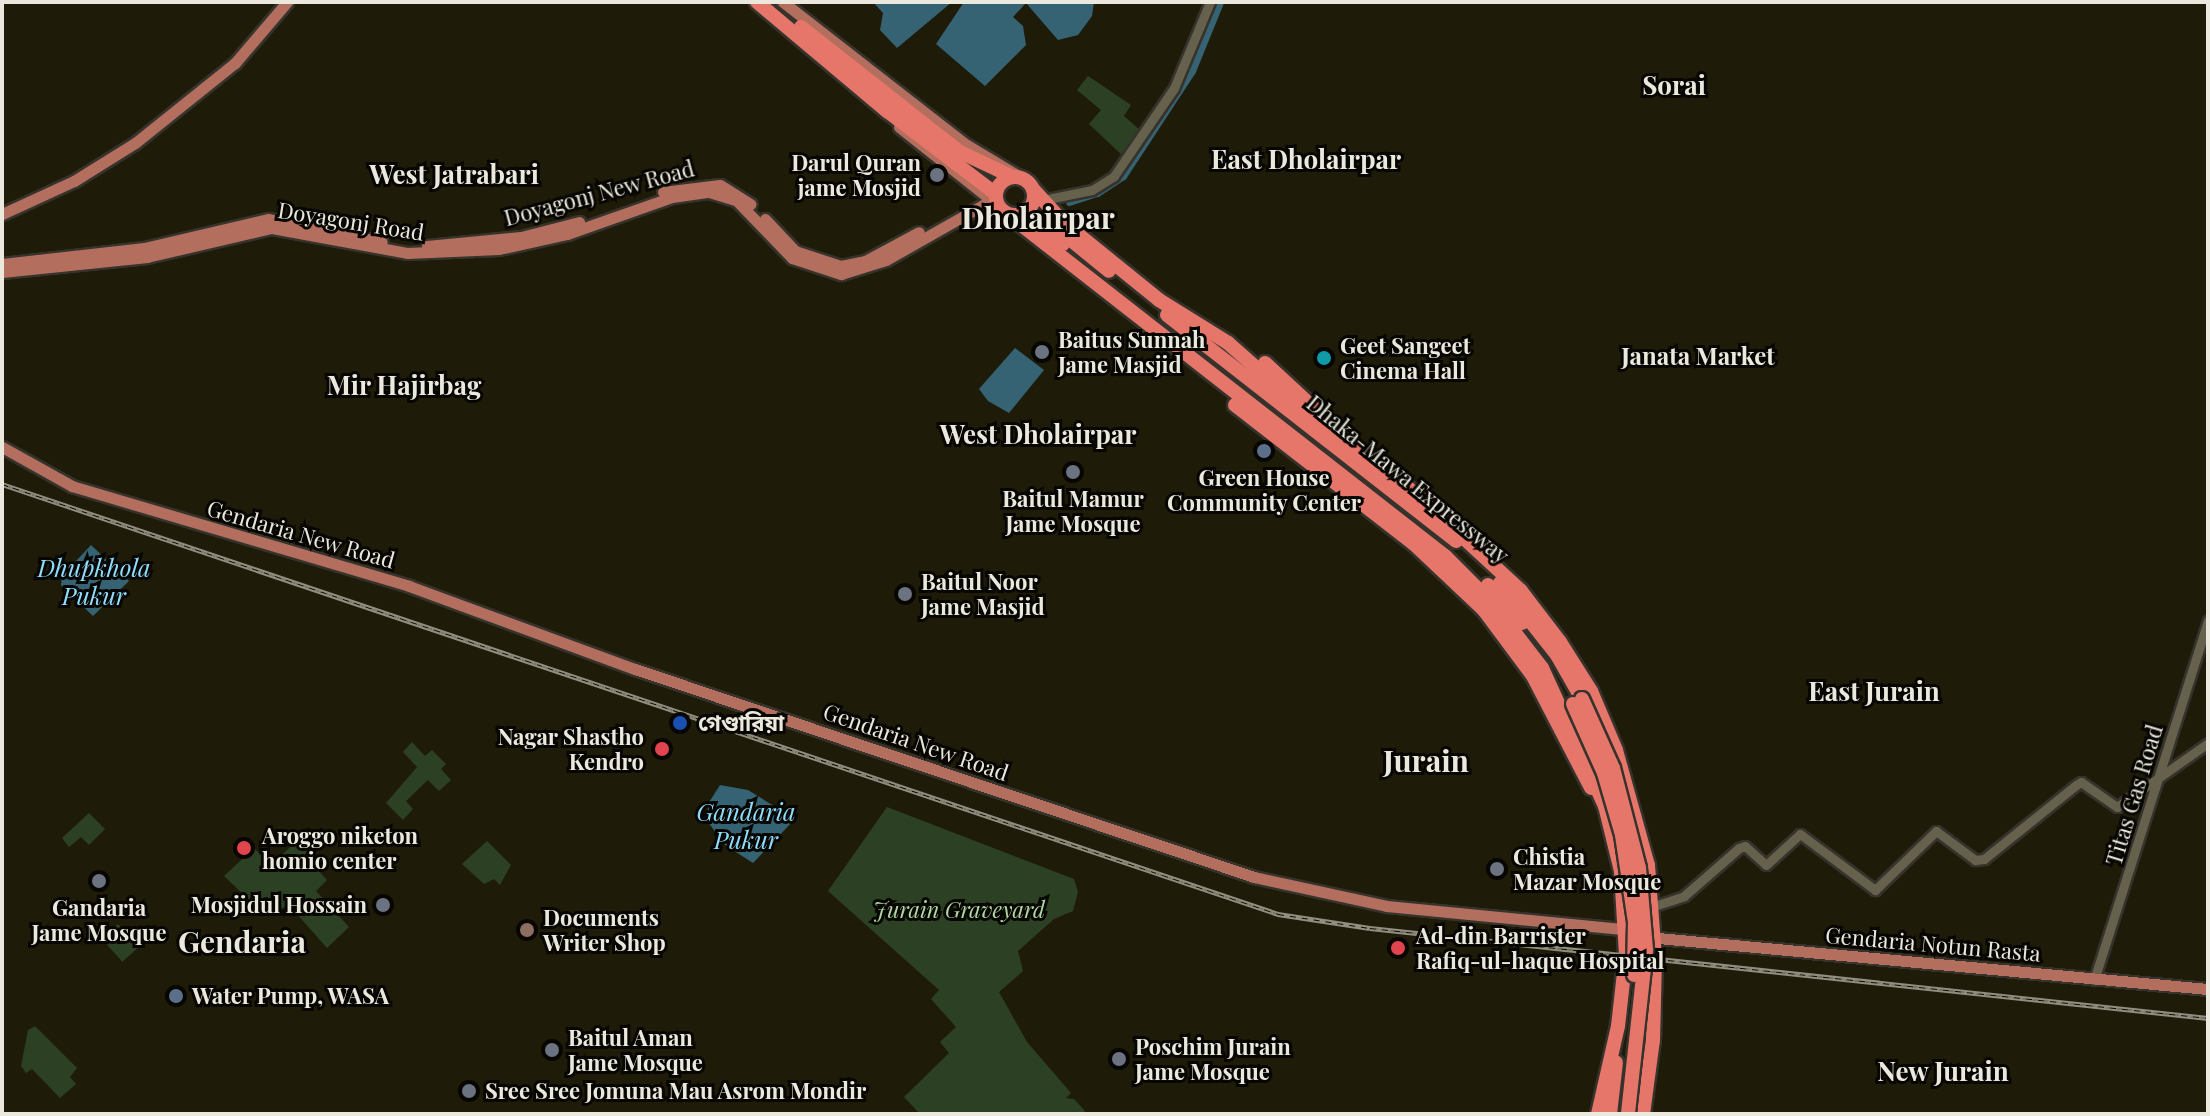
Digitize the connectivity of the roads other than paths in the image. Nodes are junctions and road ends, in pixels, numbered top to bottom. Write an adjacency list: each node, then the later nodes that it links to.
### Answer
1 (287, 2): 10 (main road)
2 (747, 2): 9 (main road, Dhaka-Mawa Expressway)
3 (757, 2): 9 (highway)
4 (769, 2): 7 (highway)
5 (783, 2): 7 (main road)
6 (1210, 2): 8 (street)
7 (946, 135): 8 (highway)
8 (1028, 186): 9 (highway); 9 (highway); 19 (highway, Dhaka-Mawa Expressway); 23 (highway)
9 (1001, 205): 11 (main road, Doyagonj New Road); 14 (highway); 19 (highway, Dhaka-Mawa Expressway)
10 (2, 214)
11 (66, 259): 12 (main road, Doyagonj New Road); 13 (main road)
12 (2, 264)
13 (2, 272)
14 (1096, 284): 16 (highway); 17 (highway)
15 (2, 447): 24 (main road, Gendaria New Road)
16 (1371, 496): 17 (highway); 22 (highway)
17 (1355, 498): 22 (highway)
18 (2208, 621): 21 (street, Titas Gas Road)
19 (1578, 702): 32 (highway, Dhaka-Mawa Expressway, bridge); 33 (highway, Dhaka-Mawa Expressway, bridge)
20 (2208, 743): 21 (street)
21 (2160, 775): 23 (street); 26 (street, Titas Gas Road)
22 (1602, 800): 24 (highway)
23 (1653, 905): 24 (street); 25 (highway)
24 (1626, 927): 25 (main road, Gendaria New Road); 29 (highway)
25 (1654, 940): 26 (main road, Gendaria Notun Rasta); 28 (highway)
26 (2094, 980): 27 (main road, Gendaria Notun Rasta)
27 (2208, 989)
28 (1652, 1019): 34 (highway); 35 (highway)
29 (1618, 1026): 30 (highway); 31 (highway)
30 (1598, 1114)
31 (1610, 1114)
32 (1618, 1114)
33 (1628, 1114)
34 (1636, 1114)
35 (1643, 1114)

